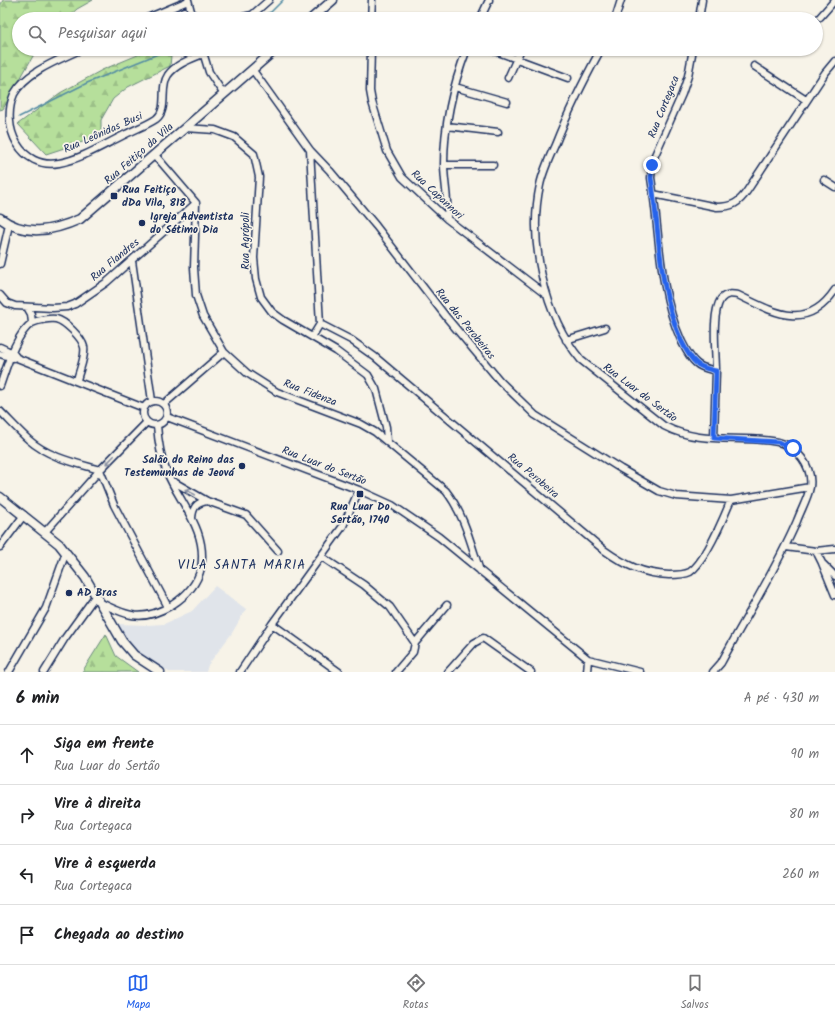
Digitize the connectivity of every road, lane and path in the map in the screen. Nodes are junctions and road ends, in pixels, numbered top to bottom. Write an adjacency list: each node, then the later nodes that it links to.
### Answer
1 (333, 0): 12 (street)
2 (372, 0): 13 (street)
3 (489, 0): 14 (street)
4 (621, 0): 15 (street)
5 (702, 0): 16 (street)
6 (835, 0): 17 (street)
7 (188, 1): 9 (street); 10 (street)
8 (265, 2): 11 (street)
9 (162, 12)
10 (191, 12)
11 (255, 12)
12 (319, 12)
13 (371, 12)
14 (483, 12)
15 (617, 12)
16 (700, 12)
17 (823, 14)
18 (68, 56): 19 (street, Rua Leônidas Busi)
19 (196, 56)
20 (204, 56): 34 (street, Rua Leônidas Busi)
21 (268, 56): 30 (street, Rua Feitiço da Vila)
22 (371, 56): 49 (street, Rua Capannori)
23 (465, 56): 33 (street)
24 (511, 56): 27 (street)
25 (597, 56): 54 (street, Rua Luar do Sertão)
26 (692, 56): 46 (street, Rua Cortegaca)
27 (517, 58): 31 (street); 32 (street)
28 (835, 61): 35 (street)
29 (754, 66): 35 (street)
30 (252, 69): 34 (street, Rua Feitiço da Vila); 40 (street, Rua das Perobeiras)
31 (508, 78)
32 (568, 78)
33 (455, 87): 36 (street); 37 (street)
34 (223, 94): 38 (street, Rua Feitiço da Vila)
35 (806, 100): 46 (street)
36 (507, 102)
37 (447, 126): 39 (street); 42 (street)
38 (185, 128): 41 (street, Rua Feitiço da Vila); 62 (street, Rua Agrópoli)
39 (498, 132)
40 (310, 150): 60 (street); 85 (street, Rua das Perobeiras)
41 (155, 155): 47 (street); 50 (street, Rua Feitiço da Vila)
42 (444, 165): 43 (street); 49 (street)
43 (493, 165)
44 (824, 180): 45 (street)
45 (835, 187)
46 (654, 194): 68 (street, Rua Cortegaca)
47 (196, 203): 51 (street, Rua Flandres); 65 (street, Rua Fidenza)
48 (0, 218): 50 (street, Rua Feitiço da Vila)
49 (447, 220): 54 (street, Rua Capannori)
50 (9, 225): 52 (street)
51 (132, 261): 57 (street, Rua Flandres); 71 (street)
52 (0, 264)
53 (835, 290): 68 (street)
54 (545, 294): 63 (street, Rua Luar do Sertão)
55 (0, 295): 56 (street, Rua Flandres)
56 (27, 307): 57 (street, Rua Flandres); 59 (street)
57 (53, 308): 58 (street)
58 (55, 319): 59 (street); 69 (street)
59 (32, 323): 67 (street)
60 (320, 324): 62 (street); 85 (street, Rua Perobeira)
61 (605, 328): 63 (street)
62 (312, 337): 79 (street, Rua Agrópoli)
63 (566, 340): 78 (street, Rua Luar do Sertão)
64 (0, 347): 67 (street)
65 (224, 352): 72 (street); 79 (street, Rua Fidenza)
66 (0, 354): 67 (street)
67 (13, 356): 69 (street); 70 (street)
68 (716, 371): 78 (street)
69 (77, 380): 73 (street)
70 (0, 386)
71 (152, 401): 72 (street); 73 (street)
72 (164, 404): 75 (street)
73 (144, 408): 76 (street)
74 (0, 411): 80 (street)
75 (167, 417): 77 (street); 83 (street, Rua Luar do Sertão)
76 (147, 422): 77 (street); 80 (street, one-way to 80)
77 (157, 425): 81 (street)
78 (714, 438): 82 (street, Rua Luar do Sertão)
79 (387, 442): 98 (street, Rua Fidenza)
80 (100, 470): 89 (street); 103 (street)
81 (173, 482): 86 (street, one-way to 81); 88 (street)
82 (810, 487): 85 (street, Rua das Perobeiras); 91 (street)
83 (359, 490): 96 (street); 98 (street, Rua Luar do Sertão)
84 (0, 497): 87 (street)
85 (731, 500)
86 (207, 501): 88 (street); 93 (street)
87 (24, 515): 89 (street); 90 (street)
88 (192, 519): 103 (street)
89 (45, 532): 95 (street)
90 (0, 546)
91 (786, 547): 94 (street); 117 (street)
92 (835, 548): 94 (street)
93 (278, 551)
94 (816, 551): 97 (street)
95 (66, 552): 101 (street); 107 (street)
96 (322, 557): 104 (street); 105 (street)
97 (822, 563): 99 (street); 100 (street)
98 (480, 571): 106 (street, Rua Luar do Sertão)
99 (835, 576)
100 (835, 595)
101 (98, 599): 103 (street); 108 (street); 109 (street)
102 (447, 605): 105 (street)
103 (168, 607)
104 (272, 624): 110 (street); 111 (street)
105 (415, 643): 112 (street)
106 (588, 659): 115 (street); 116 (street, Rua Luar do Sertão)
107 (9, 672)
108 (44, 672)
109 (160, 672)
110 (240, 672)
111 (339, 672)
112 (396, 672)
113 (448, 672): 114 (street)
114 (531, 672)
115 (587, 672)
116 (640, 672)
117 (712, 672)

